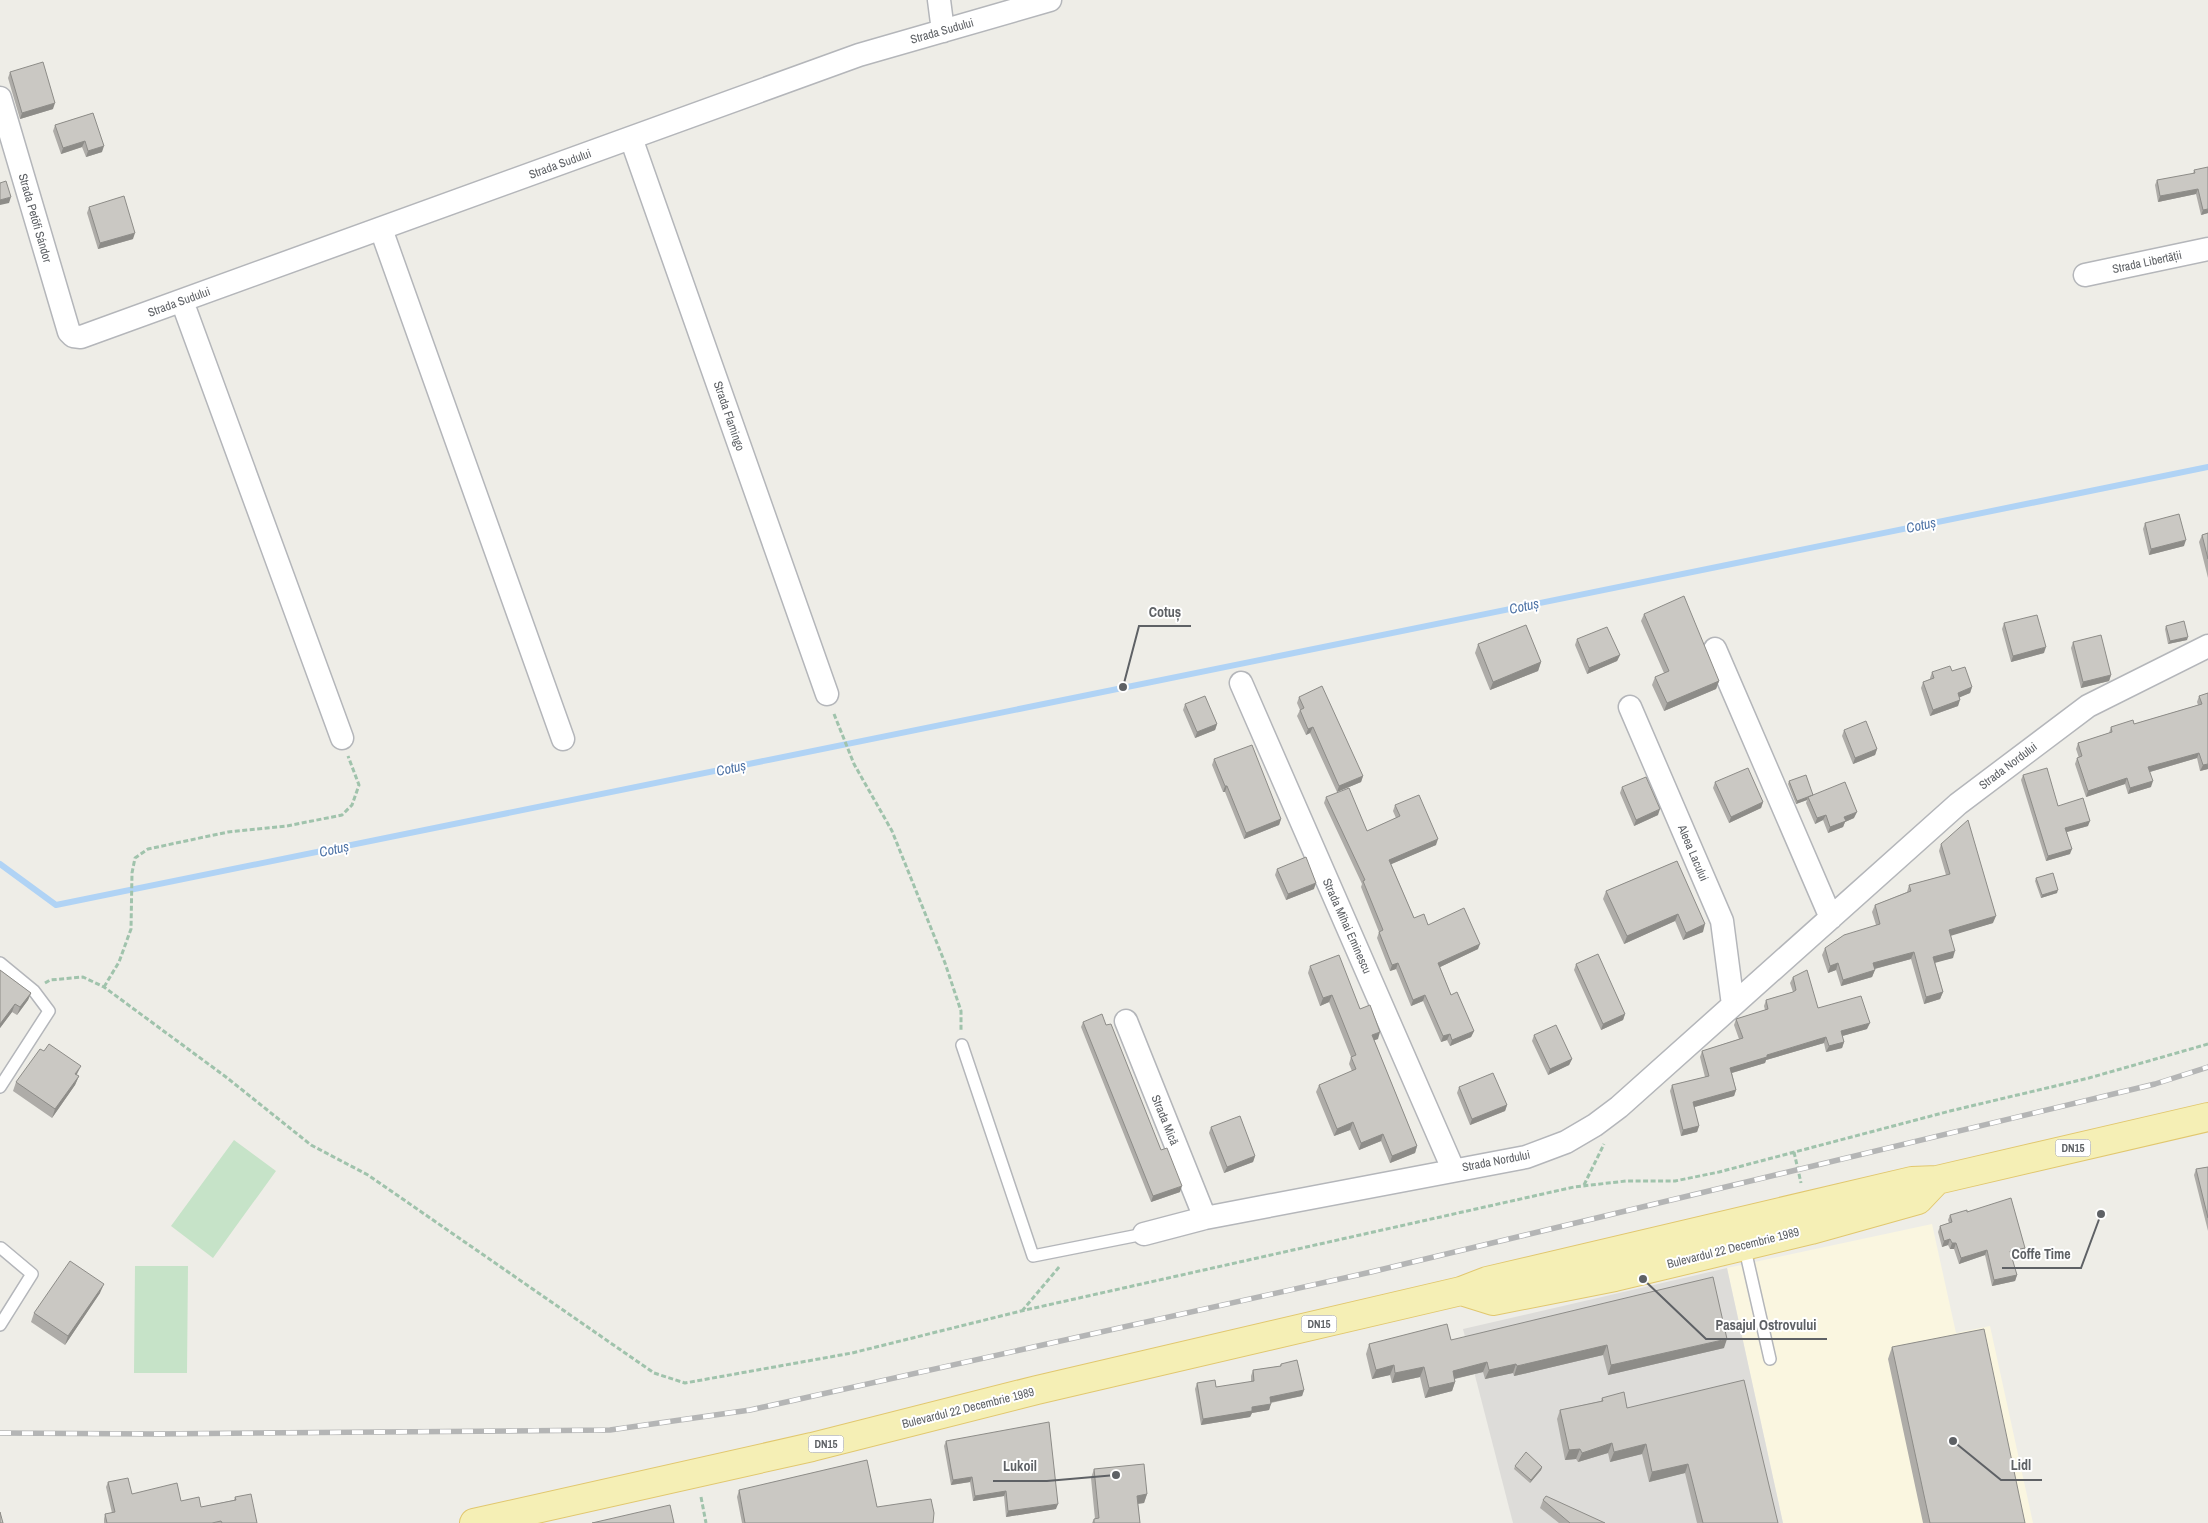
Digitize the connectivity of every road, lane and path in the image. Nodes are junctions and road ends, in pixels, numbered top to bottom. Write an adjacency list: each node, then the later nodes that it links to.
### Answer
1 (939, 0): 3 (street)
2 (1050, 0): 3 (street, Strada Sudului)
3 (943, 30): 5 (street, Strada Sudului)
4 (0, 98): 10 (street, Strada Petöfi Sándor)
5 (631, 138): 6 (street, Strada Sudului); 14 (street, Strada Flamingo)
6 (381, 229): 9 (street, Strada Sudului); 17 (street)
7 (2208, 249): 8 (street, Strada Libertății)
8 (2085, 275)
9 (182, 301): 10 (street, Strada Sudului); 16 (street)
10 (73, 336)
11 (2208, 646): 18 (street, Strada Nordului)
12 (1715, 649): 18 (street)
13 (1241, 683): 30 (street, Strada Mihai Eminescu)
14 (827, 694): 25 (path)
15 (1630, 706): 22 (street, Aleea Lacului)
16 (342, 738): 20 (path)
17 (563, 739)
18 (1831, 918): 22 (street, Strada Nordului)
19 (0, 963): 21 (lane)
20 (104, 987): 21 (path); 39 (path)
21 (34, 991): 26 (lane)
22 (1733, 1005): 30 (street, Strada Nordului)
23 (1126, 1021): 34 (street, Strada Mică)
24 (2208, 1044): 29 (path)
25 (962, 1045): 37 (lane)
26 (0, 1086)
27 (2208, 1117): 31 (main road, Bulevardul 22 Decembrie 1989 / DN15)
28 (1606, 1140): 32 (path)
29 (1794, 1152): 32 (path); 33 (path)
30 (1453, 1169): 34 (street, Strada Nordului)
31 (1937, 1180): 33 (main road, Bulevardul 22 Decembrie 1989 / DN15); 35 (main road, Bulevardul 22 Decembrie 1989 / DN15)
32 (1584, 1186): 39 (path)
33 (1806, 1205): 35 (main road, Bulevardul 22 Decembrie 1989 / DN15)
34 (1204, 1218): 36 (street, Strada Nordului)
35 (1742, 1233): 41 (lane); 43 (main road, Bulevardul 22 Decembrie 1989 / DN15)
36 (1144, 1234): 37 (lane)
37 (1076, 1247): 39 (path)
38 (0, 1248): 40 (lane)
39 (1021, 1311)
40 (0, 1325)
41 (1770, 1359)
42 (700, 1492): 44 (path)
43 (474, 1523)
44 (706, 1523)

